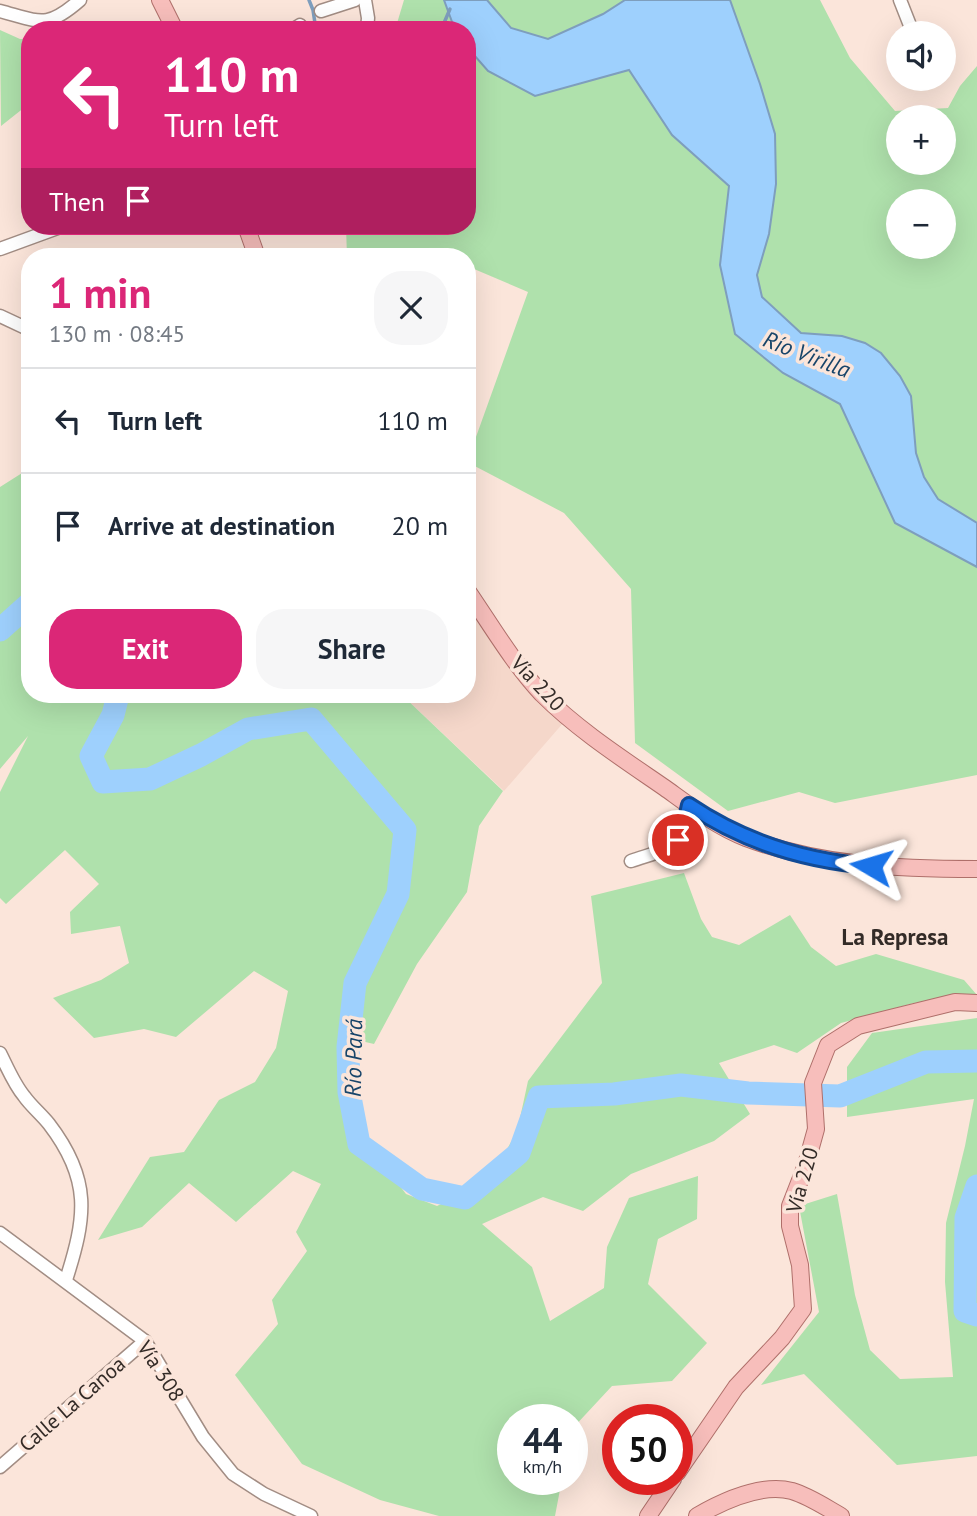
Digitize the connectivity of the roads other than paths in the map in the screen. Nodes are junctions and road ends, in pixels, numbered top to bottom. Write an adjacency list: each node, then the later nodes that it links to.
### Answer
1 (80, 0): 6 (street)
2 (160, 0): 8 (main road)
3 (355, 0): 7 (street)
4 (365, 0): 9 (street)
5 (900, 0): 10 (street)
6 (0, 11)
7 (321, 11)
8 (170, 21)
9 (366, 21)
10 (908, 21)
11 (38, 235): 12 (street)
12 (0, 249)
13 (0, 316): 14 (street)
14 (21, 326)
15 (476, 603): 16 (main road, Vía 220)
16 (689, 805): 17 (street); 18 (main road, Vía 220)
17 (631, 860)
18 (977, 869)
19 (977, 1003): 24 (main road, Vía 220)
20 (0, 1054): 22 (street)
21 (0, 1233): 22 (street, Vía 308)
22 (66, 1280): 23 (street, Vía 308)
23 (145, 1341): 25 (street, Calle La Canoa); 27 (street, Vía 308)
24 (693, 1450)
25 (0, 1466)
26 (662, 1495): 28 (main road)
27 (311, 1516)
28 (648, 1516)
29 (698, 1516): 30 (main road)
30 (841, 1516)

